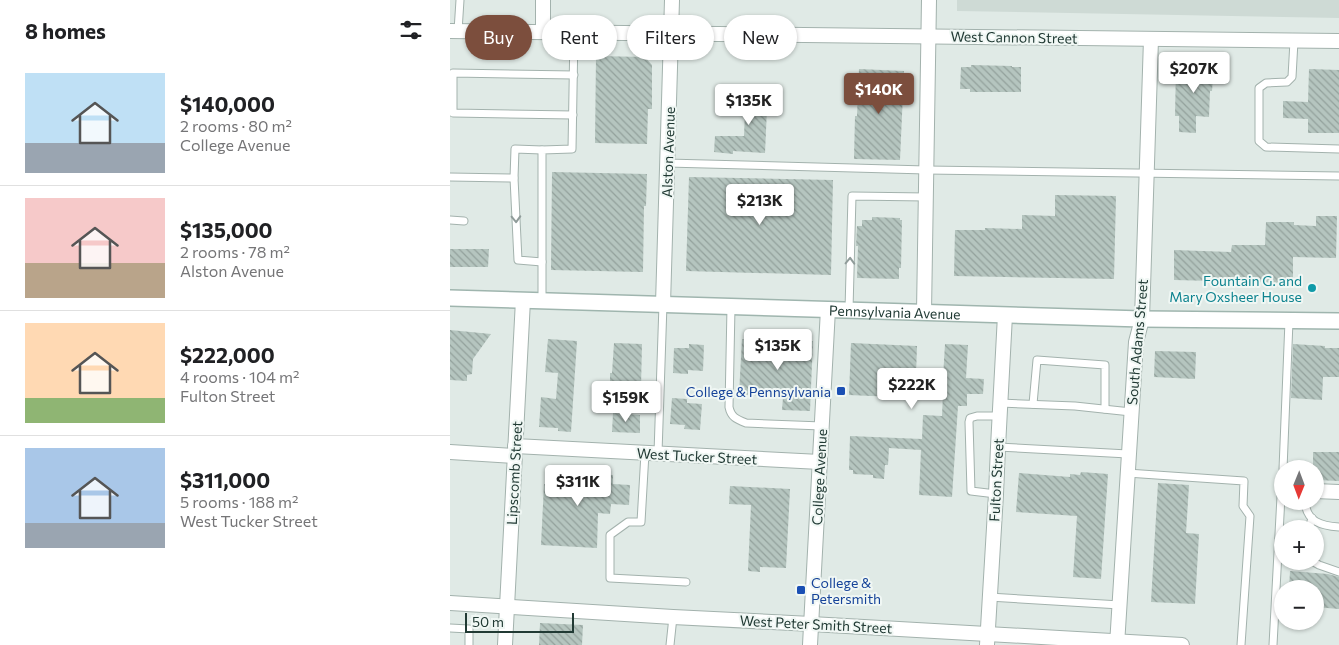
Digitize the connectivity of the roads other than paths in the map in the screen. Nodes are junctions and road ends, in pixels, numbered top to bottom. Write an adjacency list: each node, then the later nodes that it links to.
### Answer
1 (460, 0): 7 (lane)
2 (543, 0): 5 (street)
3 (672, 0): 6 (street, Alston Avenue)
4 (930, 0): 10 (street)
5 (543, 15)
6 (672, 15)
7 (454, 31): 8 (street, West Cannon Street)
8 (542, 32)
9 (714, 34): 10 (street, West Cannon Street)
10 (929, 36): 11 (street, West Cannon Street); 21 (street)
11 (1151, 39): 12 (street, West Cannon Street); 22 (street, South Adams Street)
12 (1294, 41): 13 (street, West Cannon Street); 18 (lane)
13 (1339, 41)
14 (574, 60): 16 (lane)
15 (670, 60): 20 (street, Alston Avenue)
16 (574, 74): 17 (lane); 17 (lane)
17 (573, 115): 19 (lane)
18 (1339, 149)
19 (542, 150): 25 (lane); 29 (lane)
20 (667, 163): 21 (lane); 33 (street, Alston Avenue)
21 (926, 170): 22 (lane); 26 (street)
22 (1147, 173): 23 (lane); 39 (street, South Adams Street)
23 (1339, 176)
24 (450, 177): 25 (lane)
25 (514, 178): 29 (lane, one-way to 29)
26 (926, 197): 36 (lane, one-way to 26); 37 (street)
27 (450, 220): 28 (lane)
28 (464, 220)
29 (542, 262): 32 (lane)
30 (450, 298): 31 (street, Pennsylvania Avenue)
31 (523, 300): 32 (street, Pennsylvania Avenue); 48 (street, Lipscomb Street)
32 (542, 301): 33 (street, Pennsylvania Avenue)
33 (663, 304): 34 (street, Pennsylvania Avenue); 50 (lane)
34 (731, 307): 35 (street, Pennsylvania Avenue); 46 (lane)
35 (828, 310): 36 (street, Pennsylvania Avenue); 46 (street, College Avenue)
36 (849, 310): 37 (street, Pennsylvania Avenue)
37 (924, 312): 38 (street, Pennsylvania Avenue)
38 (1005, 315): 39 (street, Pennsylvania Avenue); 44 (street, Fulton Street)
39 (1142, 319): 40 (street, Pennsylvania Avenue); 45 (street, South Adams Street)
40 (1289, 321): 41 (street, Pennsylvania Avenue); 52 (lane)
41 (1339, 321)
42 (1033, 404): 43 (lane); 43 (lane); 44 (lane)
43 (1105, 409): 45 (lane)
44 (1000, 410): 47 (street, Fulton Street); 57 (lane)
45 (1131, 412): 51 (street, South Adams Street)
46 (822, 426): 53 (street, College Avenue)
47 (998, 447): 51 (lane); 57 (street, Fulton Street)
48 (515, 451): 49 (street, West Tucker Street); 50 (street, West Tucker Street); 68 (street, Lipscomb Street)
49 (450, 452)
50 (652, 453): 53 (street, West Tucker Street); 64 (lane)
51 (1128, 454): 54 (street, South Adams Street)
52 (1283, 460)
53 (820, 462): 70 (street, College Avenue)
54 (1127, 473): 67 (street, South Adams Street); 79 (lane)
55 (1324, 491): 56 (street)
56 (1339, 492)
57 (996, 494): 65 (street, Fulton Street)
58 (1281, 510): 80 (lane)
59 (1307, 510): 60 (lane)
60 (1312, 518): 61 (lane)
61 (1339, 527)
62 (1324, 567): 63 (lane)
63 (1339, 572)
64 (686, 582)
65 (989, 598): 67 (lane); 72 (street, Fulton Street)
66 (450, 603): 68 (street, West Peter Smith Street)
67 (1120, 605): 73 (street, South Adams Street)
68 (507, 606): 69 (street, West Peter Smith Street); 75 (street, Lipscomb Street)
69 (672, 617): 70 (street, West Peter Smith Street); 76 (lane)
70 (811, 624): 72 (street, West Peter Smith Street); 77 (street, College Avenue)
71 (450, 628): 74 (lane)
72 (987, 639): 73 (street, West Peter Smith Street)
73 (1117, 643): 78 (street, West Peter Smith Street)
74 (468, 645)
75 (505, 645)
76 (670, 645)
77 (810, 645)
78 (1182, 645)
79 (1241, 645)
80 (1273, 645)

